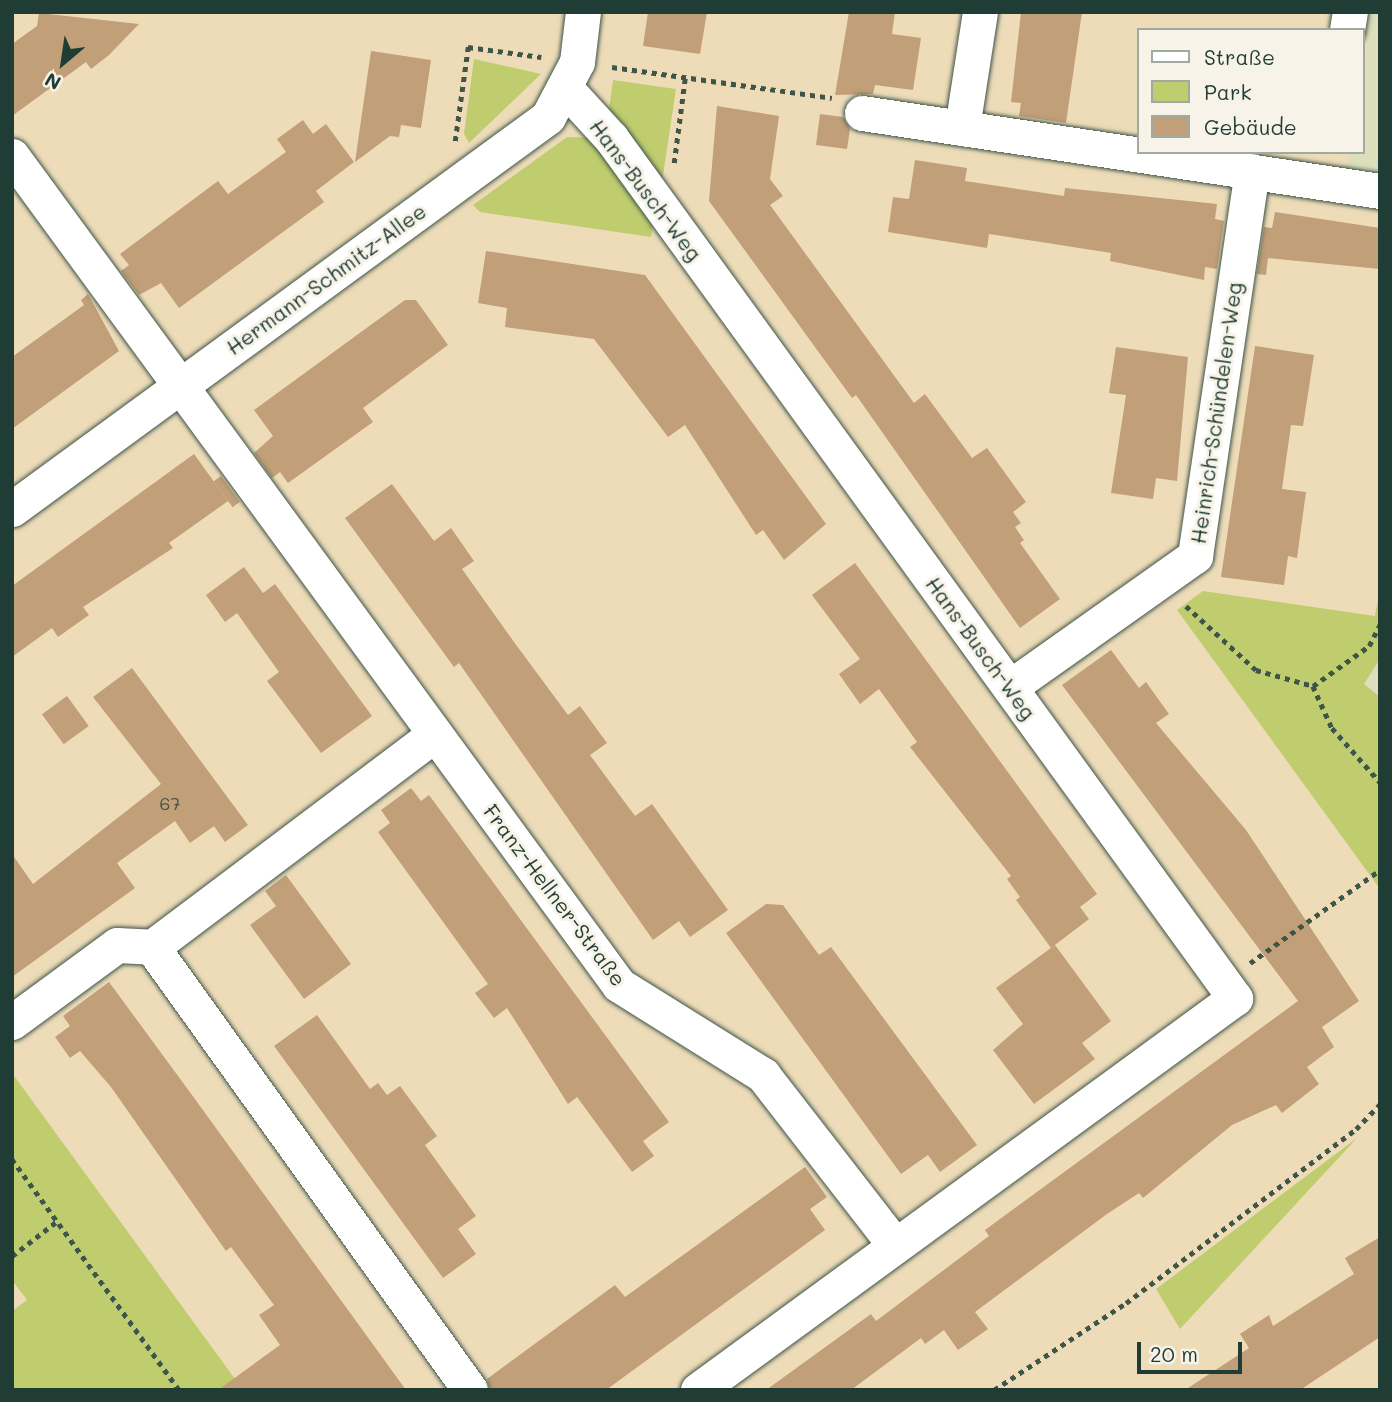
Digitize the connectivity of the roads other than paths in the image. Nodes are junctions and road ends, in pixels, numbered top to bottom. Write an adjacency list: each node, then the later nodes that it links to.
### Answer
1 (583, 12): 3 (street, Hermann-Schmitz-Allee)
2 (980, 12): 5 (street)
3 (572, 76): 12 (street, Hermann-Schmitz-Allee); 14 (street, Hans-Busch-Weg)
4 (862, 113): 5 (street)
5 (962, 128): 6 (street)
6 (1136, 154)
7 (1137, 154): 10 (street)
8 (12, 156): 12 (street, Franz-Hellner-Straße)
9 (1328, 167): 10 (street); 11 (street)
10 (1252, 171): 14 (street, Heinrich-Schündelen-Weg)
11 (1380, 191)
12 (180, 385): 13 (street, Hermann-Schmitz-Allee); 15 (street, Franz-Hellner-Straße)
13 (12, 509)
14 (1010, 687): 18 (street, Hans-Busch-Weg)
15 (435, 734): 16 (street); 18 (street, Franz-Hellner-Straße)
16 (152, 947): 17 (street); 19 (street)
17 (12, 1022)
18 (895, 1245): 20 (street)
19 (470, 1390)
20 (698, 1390)

